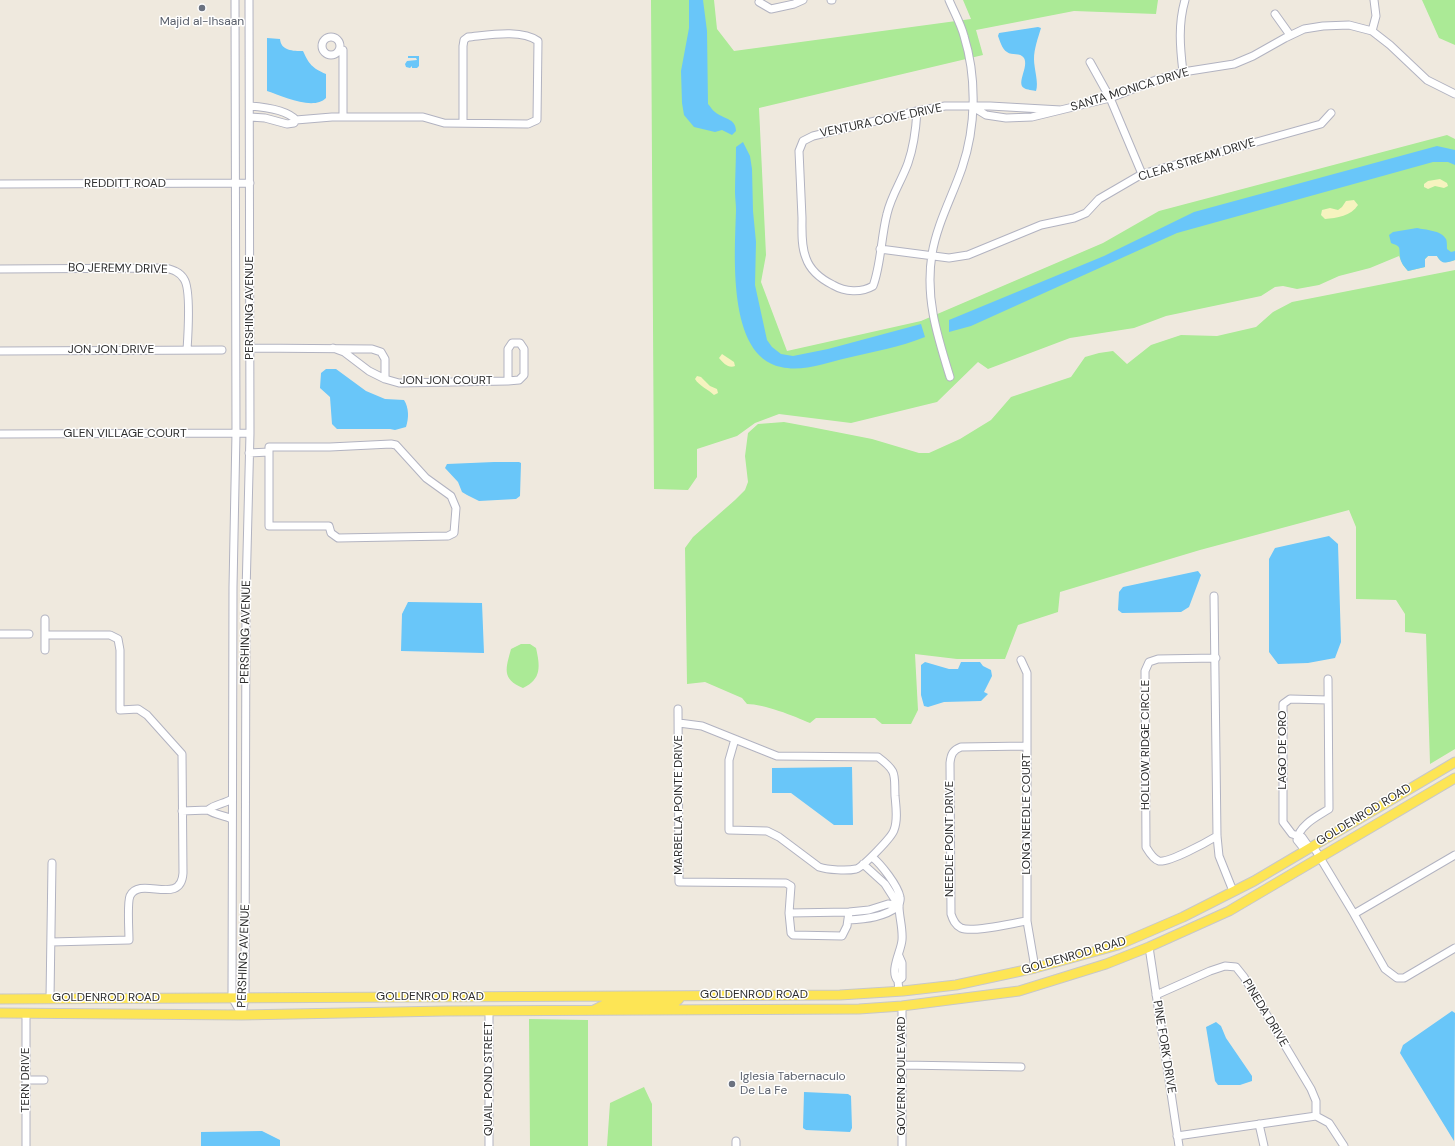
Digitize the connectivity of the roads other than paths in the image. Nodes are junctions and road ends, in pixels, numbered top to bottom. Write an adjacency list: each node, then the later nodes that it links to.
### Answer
1 (235, 0): 28 (street, PERSHING AVENUE)
2 (249, 0): 16 (street, PERSHING AVENUE)
3 (803, 0): 7 (street)
4 (949, 0): 17 (street)
5 (1185, 0): 13 (street)
6 (1374, 0): 9 (street)
7 (760, 2)
8 (1275, 14): 10 (street)
9 (1372, 31): 10 (street, SANTA MONICA DRIVE); 14 (street, SANTA MONICA DRIVE)
10 (1290, 36): 13 (street, SANTA MONICA DRIVE)
11 (340, 51): 23 (street)
12 (1090, 62): 15 (street)
13 (1183, 72): 15 (street, SANTA MONICA DRIVE)
14 (1455, 94)
15 (1110, 98): 19 (street, SANTA MONICA DRIVE); 27 (street)
16 (250, 106): 18 (street); 22 (street, PERSHING AVENUE)
17 (973, 107): 19 (street, SANTA MONICA DRIVE); 19 (street, SANTA MONICA DRIVE); 20 (street, VENTURA COVE DRIVE); 32 (street)
18 (277, 110): 24 (street); 25 (street)
19 (1061, 110)
20 (917, 111): 31 (street); 31 (street, VENTURA COVE DRIVE)
21 (1331, 113): 27 (street, CLEAR STREAM DRIVE)
22 (250, 117): 24 (street); 29 (street, PERSHING AVENUE)
23 (343, 117): 25 (street); 26 (street)
24 (274, 120): 25 (street)
25 (296, 120)
26 (464, 123): 26 (street)
27 (1142, 174): 32 (street, CLEAR STREAM DRIVE)
28 (237, 183): 29 (street, REDDITT ROAD); 30 (street, REDDITT ROAD); 42 (street, PERSHING AVENUE)
29 (250, 183): 34 (street, PERSHING AVENUE)
30 (0, 184)
31 (880, 248): 32 (street, CLEAR STREAM DRIVE)
32 (932, 255): 39 (street)
33 (0, 269): 36 (street, BO JEREMY DRIVE)
34 (250, 348): 35 (street, JON JON COURT); 43 (street, PERSHING AVENUE)
35 (332, 348): 40 (street, JON JON COURT); 40 (street, JON JON COURT)
36 (187, 350): 37 (street, JON JON DRIVE); 38 (street, JON JON DRIVE)
37 (222, 350)
38 (0, 351)
39 (950, 376)
40 (385, 379): 41 (street, JON JON COURT)
41 (508, 381): 41 (street, JON JON COURT)
42 (236, 433): 43 (street, GLEN VILLAGE COURT); 44 (street, GLEN VILLAGE COURT); 63 (street, PERSHING AVENUE)
43 (250, 433): 45 (street, PERSHING AVENUE)
44 (0, 434)
45 (249, 452): 46 (street); 94 (street, PERSHING AVENUE)
46 (269, 452): 46 (street)
47 (1214, 596): 53 (street)
48 (45, 619): 51 (street)
49 (0, 634): 50 (street)
50 (29, 634)
51 (45, 635): 52 (street); 65 (street)
52 (45, 650)
53 (1216, 658): 67 (street); 67 (street, HOLLOW RIDGE CIRCLE)
54 (1021, 660): 60 (street, LONG NEEDLE COURT)
55 (1328, 680): 56 (street)
56 (1328, 700): 68 (street); 68 (street, LAGO DE ORO)
57 (678, 709): 58 (street, MARBELLA POINTE DRIVE)
58 (679, 723): 59 (street); 78 (street, MARBELLA POINTE DRIVE)
59 (735, 739): 71 (street); 74 (street)
60 (1026, 746): 82 (street, LONG NEEDLE COURT); 82 (street, NEEDLE POINT DRIVE)
61 (1455, 762): 69 (main road, GOLDENROD ROAD)
62 (1455, 778): 72 (main road, GOLDENROD ROAD)
63 (232, 799): 64 (street); 66 (street, PERSHING AVENUE)
64 (208, 810): 65 (street); 66 (street)
65 (182, 811): 83 (street)
66 (232, 819): 93 (street, PERSHING AVENUE)
67 (1217, 836): 75 (street)
68 (1298, 837): 69 (street, LAGO DE ORO)
69 (1309, 848): 72 (street, LAGO DE ORO); 75 (main road, GOLDENROD ROAD)
70 (1455, 855): 79 (street)
71 (872, 857): 74 (street); 76 (street)
72 (1320, 858): 79 (street, LAGO DE ORO); 84 (main road, GOLDENROD ROAD)
73 (52, 863): 83 (street)
74 (863, 864): 76 (street)
75 (1234, 892): 86 (main road, GOLDENROD ROAD)
76 (899, 906): 77 (street); 81 (street); 88 (street)
77 (873, 909): 80 (street); 81 (street)
78 (789, 913): 80 (street); 80 (street, MARBELLA POINTE DRIVE)
79 (1354, 914): 85 (street, LAGO DE ORO)
80 (849, 916): 81 (street)
81 (875, 917)
82 (1026, 920): 86 (street, LONG NEEDLE COURT)
83 (50, 942): 96 (street)
84 (1149, 947): 90 (street, PINE FORK DRIVE); 98 (main road, GOLDENROD ROAD)
85 (1455, 948)
86 (1035, 968): 87 (main road, GOLDENROD ROAD)
87 (924, 989): 88 (main road, GOLDENROD ROAD); 98 (main road)
88 (898, 992): 89 (main road, GOLDENROD ROAD); 99 (main road)
89 (795, 995): 92 (main road, GOLDENROD ROAD); 101 (main road)
90 (1156, 995): 111 (street, PINEDA DRIVE); 113 (street, PINE FORK DRIVE)
91 (606, 996): 92 (main road, GOLDENROD ROAD); 95 (main road, GOLDENROD ROAD); 102 (main road)
92 (680, 996): 100 (main road)
93 (232, 997): 94 (main road, GOLDENROD ROAD); 96 (main road, GOLDENROD ROAD); 106 (street, PERSHING AVENUE)
94 (245, 997): 95 (main road, GOLDENROD ROAD); 106 (street, PERSHING AVENUE)
95 (468, 997): 103 (main road)
96 (50, 998): 97 (main road, GOLDENROD ROAD)
97 (0, 999)
98 (902, 1006): 99 (main road, GOLDENROD ROAD); 107 (street, GOVERN BOULEVARD)
99 (873, 1008): 101 (main road, GOLDENROD ROAD)
100 (593, 1010): 101 (main road, GOLDENROD ROAD); 102 (main road, GOLDENROD ROAD)
101 (692, 1010)
102 (489, 1011): 103 (main road, GOLDENROD ROAD); 115 (street, QUAIL POND STREET)
103 (358, 1012): 106 (main road, GOLDENROD ROAD)
104 (0, 1013): 105 (main road, GOLDENROD ROAD)
105 (26, 1014): 106 (main road, GOLDENROD ROAD); 109 (street, TERN DRIVE)
106 (242, 1015)
107 (902, 1065): 108 (street); 116 (street, GOVERN BOULEVARD)
108 (1021, 1067)
109 (26, 1080): 110 (street); 114 (street, TERN DRIVE)
110 (44, 1080)
111 (1316, 1116): 112 (street); 119 (street)
112 (1260, 1124): 113 (street); 118 (street)
113 (1177, 1136): 117 (street, PINE FORK DRIVE)
114 (26, 1146)
115 (489, 1146)
116 (902, 1146)
117 (1179, 1146)
118 (1264, 1146)
119 (1344, 1146)

